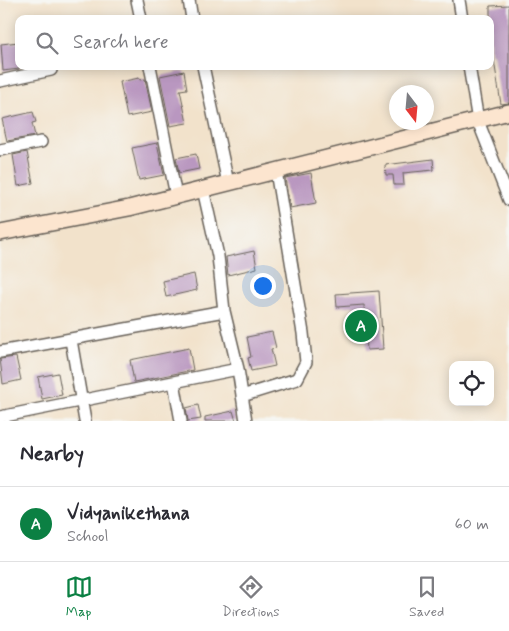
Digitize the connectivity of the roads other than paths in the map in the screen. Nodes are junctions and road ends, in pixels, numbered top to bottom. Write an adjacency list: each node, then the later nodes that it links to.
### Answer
1 (137, 0): 4 (street)
2 (189, 0): 5 (street)
3 (459, 0): 6 (street)
4 (140, 15)
5 (191, 15)
6 (461, 15)
7 (51, 70): 11 (street)
8 (151, 70): 19 (street)
9 (204, 70): 17 (street)
10 (470, 70): 13 (street)
11 (0, 81)
12 (509, 112): 13 (street)
13 (478, 121): 16 (street); 20 (street)
14 (41, 142): 15 (street)
15 (0, 150)
16 (276, 171): 17 (street); 27 (street)
17 (228, 183): 18 (street)
18 (202, 189): 19 (street); 22 (street)
19 (176, 196): 21 (street)
20 (509, 200)
21 (0, 233)
22 (224, 311): 23 (street); 25 (street)
23 (71, 340): 24 (street); 28 (street)
24 (0, 352)
25 (238, 369): 26 (street); 27 (street)
26 (174, 382): 28 (street); 31 (street)
27 (242, 396): 32 (street)
28 (82, 400): 29 (street); 30 (street)
29 (0, 416)
30 (85, 421)
31 (181, 421)
32 (246, 421)

